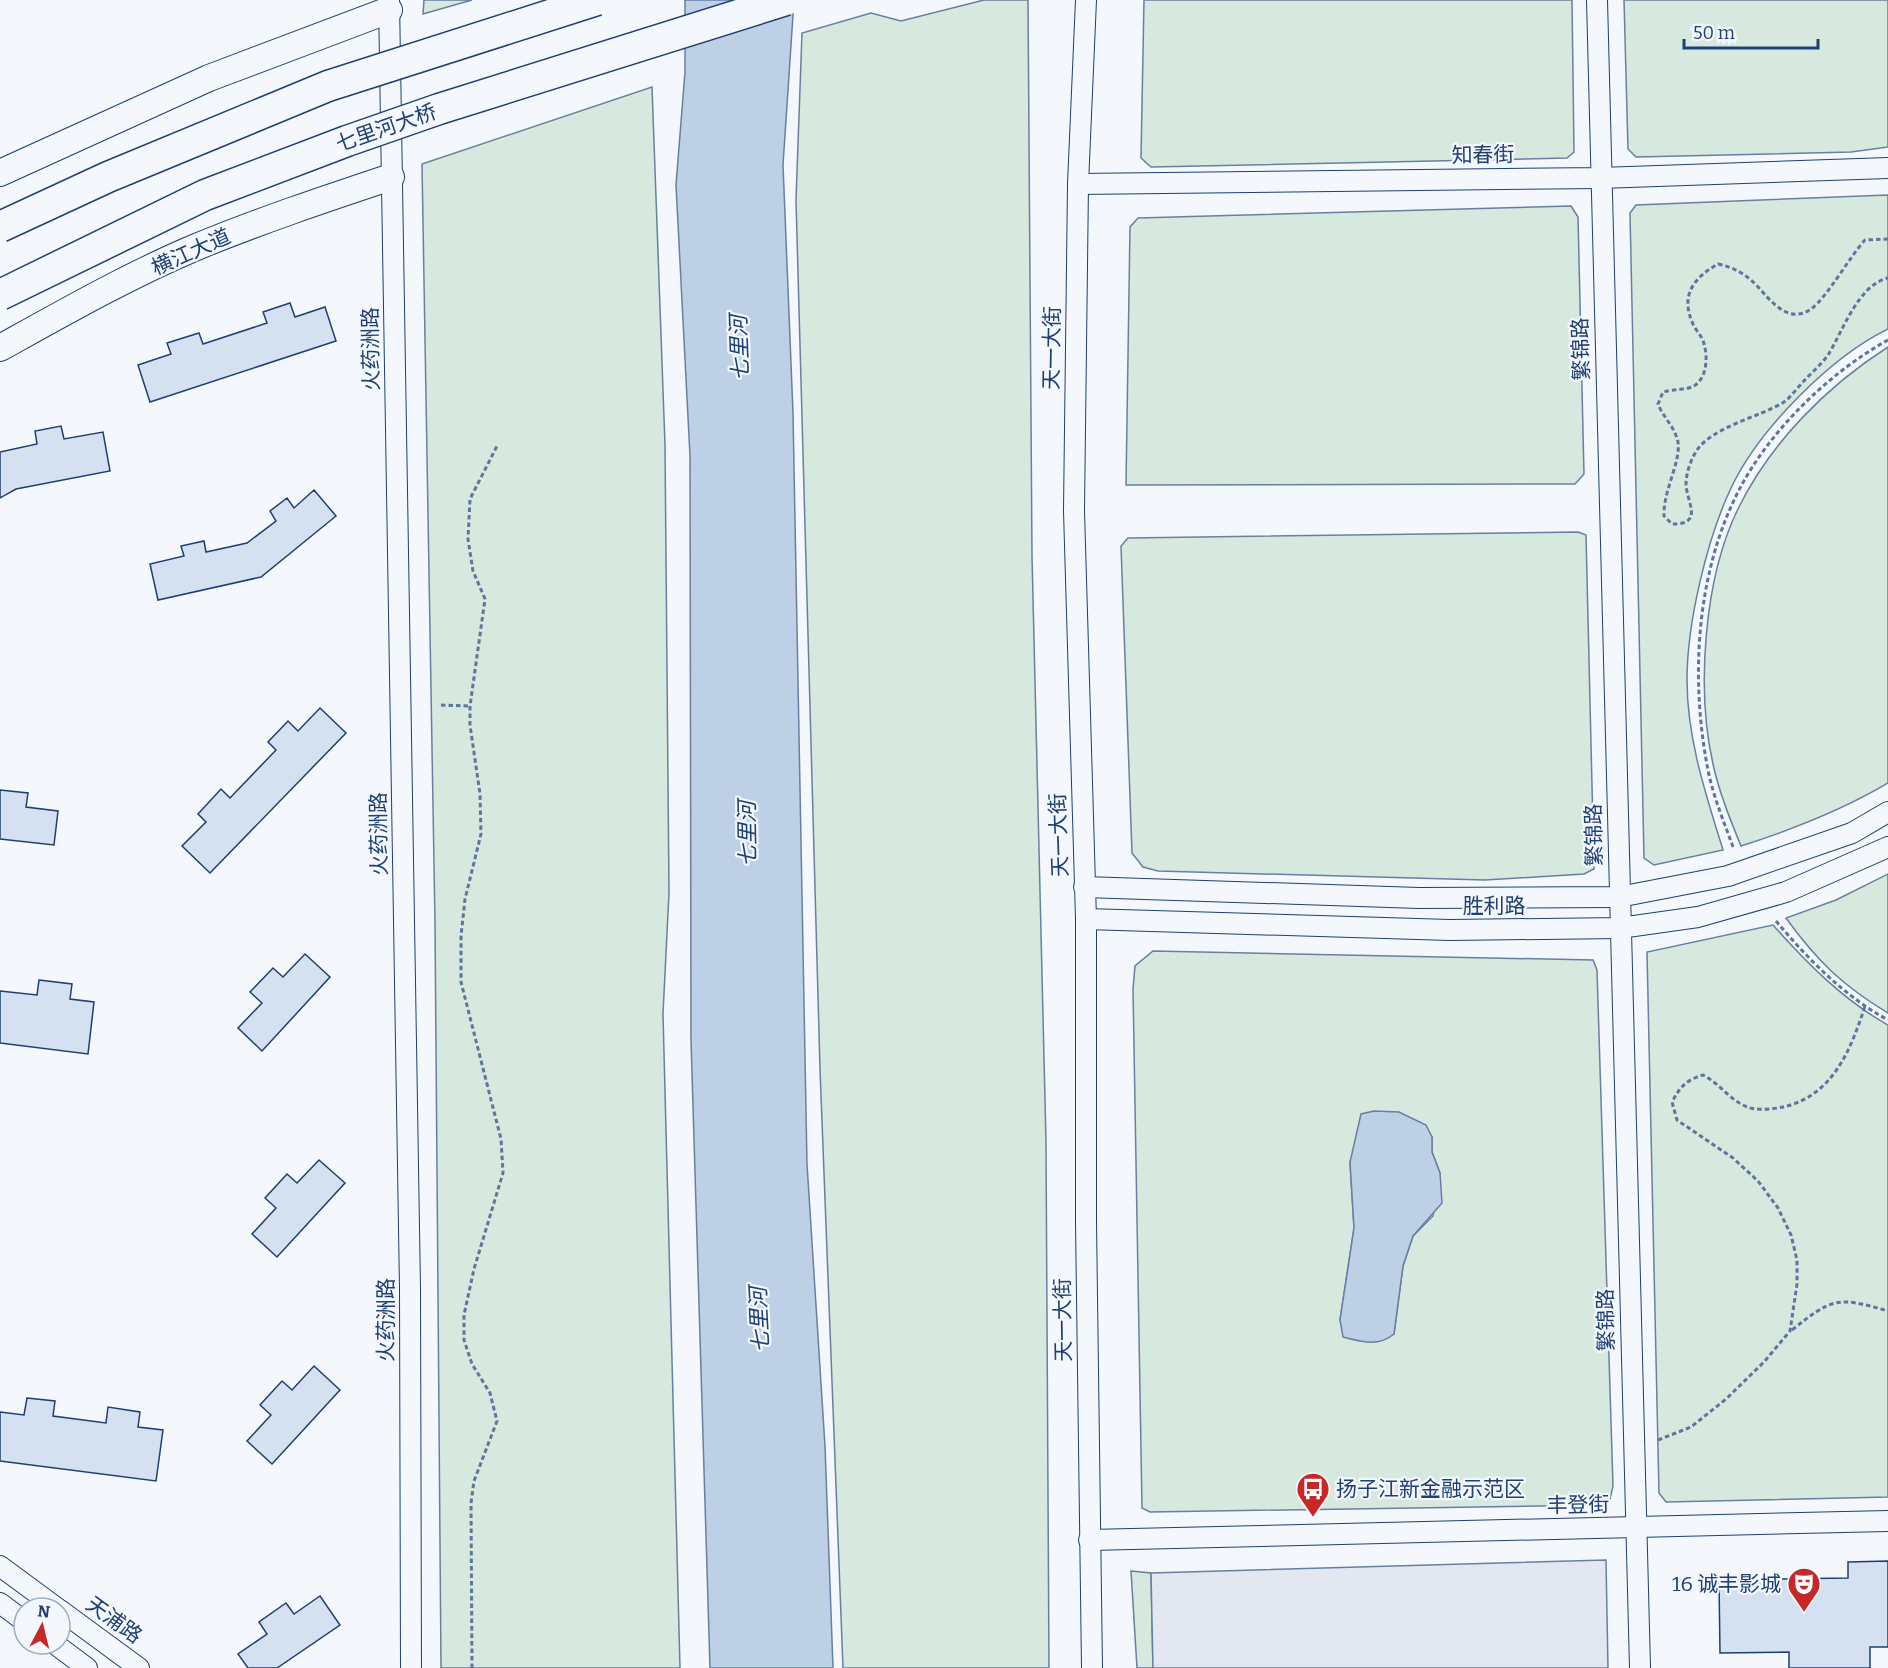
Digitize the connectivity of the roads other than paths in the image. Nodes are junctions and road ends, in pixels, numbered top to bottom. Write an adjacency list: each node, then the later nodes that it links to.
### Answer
1 (597, 0): 11 (highway, bridge)
2 (786, 0): 12 (highway, 七里河大桥, bridge)
3 (1086, 0): 10 (street, 天一大街)
4 (1597, 0): 9 (street, 繁锦路)
5 (389, 5): 7 (main road); 8 (street, 火药洲路)
6 (1888, 168): 9 (street, 知春街)
7 (0, 173)
8 (391, 177): 13 (main road, 横江大道); 29 (street, 火药洲路)
9 (1600, 178): 10 (street, 知春街); 17 (street, 繁锦路)
10 (1078, 184): 16 (street, 天一大街)
11 (0, 227)
12 (0, 295)
13 (0, 348)
14 (1888, 812): 17 (street)
15 (1888, 847): 19 (street, 胜利路)
16 (1084, 887): 17 (street); 18 (street, 天一大街)
17 (1620, 897): 19 (street, 繁锦路)
18 (1086, 919): 19 (street, 胜利路); 22 (street, 天一大街)
19 (1620, 928): 21 (street, 繁锦路)
20 (1888, 1521): 21 (street, 丰登街)
21 (1635, 1527): 22 (street, 丰登街); 31 (street, 繁锦路)
22 (1089, 1540): 30 (street, 天一大街)
23 (0, 1566): 24 (street, 天浦路)
24 (40, 1596)
25 (72, 1619): 28 (street, 天浦路)
26 (71, 1656): 27 (street)
27 (87, 1668)
28 (139, 1668)
29 (411, 1668)
30 (1092, 1668)
31 (1640, 1668)

